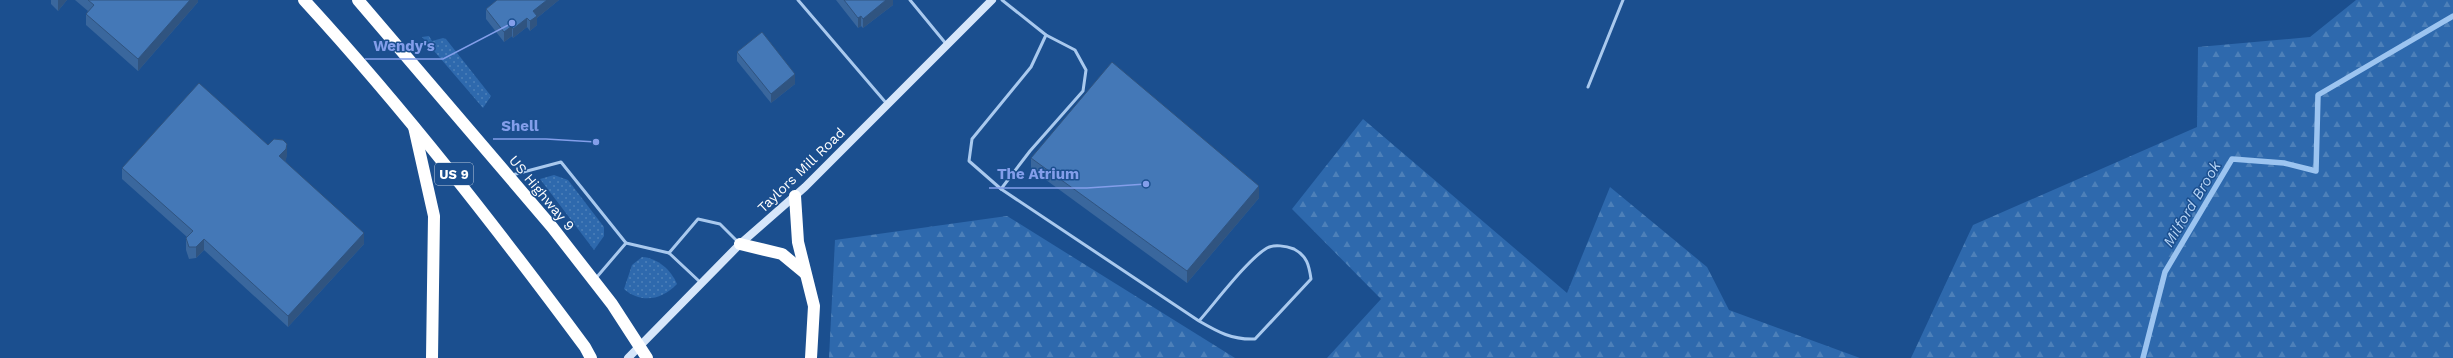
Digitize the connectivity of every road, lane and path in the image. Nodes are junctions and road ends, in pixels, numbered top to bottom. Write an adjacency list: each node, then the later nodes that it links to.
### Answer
1 (304, 0): 12 (highway, US 9)
2 (358, 0): 13 (highway, US Highway 9 / US 9)
3 (798, 0): 11 (lane)
4 (910, 0): 9 (lane)
5 (992, 0): 9 (street, Taylors Mill Road)
6 (1002, 0): 8 (lane)
7 (1624, 0): 10 (lane)
8 (1046, 35): 14 (lane); 14 (lane)
9 (947, 45): 11 (street, Taylors Mill Road)
10 (1588, 87)
11 (887, 104): 15 (street, Taylors Mill Road)
12 (413, 124): 24 (highway); 25 (highway, US 9)
13 (509, 176): 16 (lane); 20 (highway, US Highway 9 / US 9)
14 (1001, 190): 22 (lane)
15 (795, 196): 17 (street, Taylors Mill Road); 19 (highway)
16 (626, 243): 18 (lane); 20 (lane)
17 (740, 244): 18 (lane); 19 (highway); 21 (street, Taylors Mill Road)
18 (669, 254): 21 (lane)
19 (805, 273): 28 (highway)
20 (594, 281): 23 (highway, US Highway 9 / US 9)
21 (701, 283): 23 (street, Taylors Mill Road)
22 (1199, 321): 22 (lane)
23 (640, 346): 26 (street, Taylors Mill Road); 27 (highway, US Highway 9 / US 9)
24 (432, 358)
25 (591, 358)
26 (628, 358)
27 (647, 358)
28 (811, 358)

